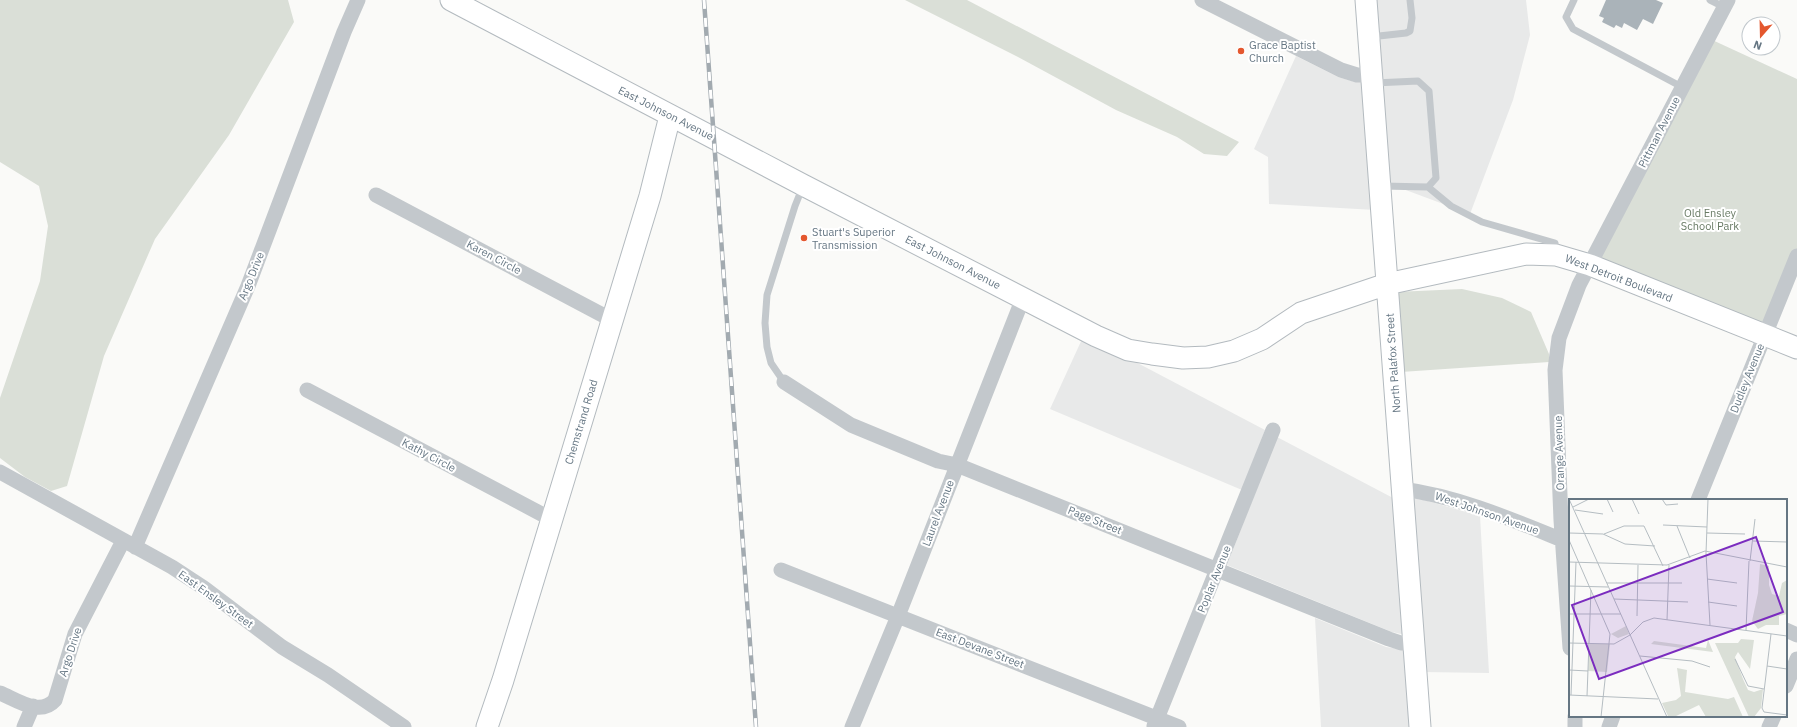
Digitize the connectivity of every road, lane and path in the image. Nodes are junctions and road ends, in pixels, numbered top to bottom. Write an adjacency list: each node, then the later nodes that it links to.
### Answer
1 (358, 0): 34 (street, Argo Drive)
2 (451, 0): 12 (main road, East Johnson Avenue)
3 (1202, 0): 10 (street)
4 (1366, 0): 9 (main road, North Palafox Street)
5 (1410, 0): 9 (lane)
6 (1574, 0): 11 (lane)
7 (1710, 0): 8 (lane)
8 (1726, 4): 11 (street, Pittman Avenue)
9 (1369, 37): 10 (main road, North Palafox Street)
10 (1372, 79): 14 (main road, North Palafox Street); 15 (lane)
11 (1682, 86): 19 (street, Pittman Avenue)
12 (670, 116): 13 (main road, East Johnson Avenue); 22 (main road, Chemstrand Road)
13 (803, 185): 21 (main road, East Johnson Avenue); 25 (lane)
14 (1380, 186): 15 (lane); 20 (main road, North Palafox Street)
15 (1428, 187): 17 (lane)
16 (376, 194): 22 (street, Karen Circle)
17 (1556, 255): 19 (main road, West Detroit Boulevard); 20 (main road, West Detroit Boulevard)
18 (1797, 256): 23 (street, Dudley Avenue)
19 (1590, 265): 23 (main road, West Detroit Boulevard); 33 (street, Orange Avenue)
20 (1387, 284): 21 (main road, East Johnson Avenue); 30 (main road, North Palafox Street)
21 (1023, 298): 28 (street, Laurel Avenue)
22 (612, 320): 32 (main road, Chemstrand Road)
23 (1764, 335): 24 (main road, West Detroit Boulevard); 31 (street, Dudley Avenue)
24 (1797, 348)
25 (784, 382): 28 (street, Page Street)
26 (307, 390): 32 (street, Kathy Circle)
27 (1272, 430): 36 (street, Poplar Avenue)
28 (957, 465): 36 (street, Page Street); 37 (street, Laurel Avenue)
29 (0, 472): 34 (street, East Ensley Street)
30 (1402, 489): 33 (street, West Johnson Avenue); 41 (main road, North Palafox Street)
31 (1698, 499)
32 (551, 519): 51 (main road, Chemstrand Road)
33 (1566, 542): 38 (street, Orange Avenue)
34 (129, 544): 45 (street, Argo Drive); 50 (street, East Ensley Street)
35 (781, 570): 37 (street, East Devane Street)
36 (1218, 570): 41 (street, Page Street); 48 (street, Poplar Avenue)
37 (898, 616): 48 (street, East Devane Street); 52 (street, Laurel Avenue)
38 (1569, 622)
39 (1787, 630): 40 (street)
40 (1797, 635)
41 (1414, 643): 54 (main road, North Palafox Street)
42 (1797, 659): 43 (street)
43 (1787, 684)
44 (0, 693): 45 (street)
45 (33, 706): 49 (street)
46 (1613, 717): 55 (street)
47 (1774, 717): 56 (street)
48 (1156, 722): 53 (street, East Devane Street)
49 (24, 727)
50 (404, 727)
51 (487, 727)
52 (852, 727)
53 (1179, 727)
54 (1420, 727)
55 (1609, 727)
56 (1769, 727)

